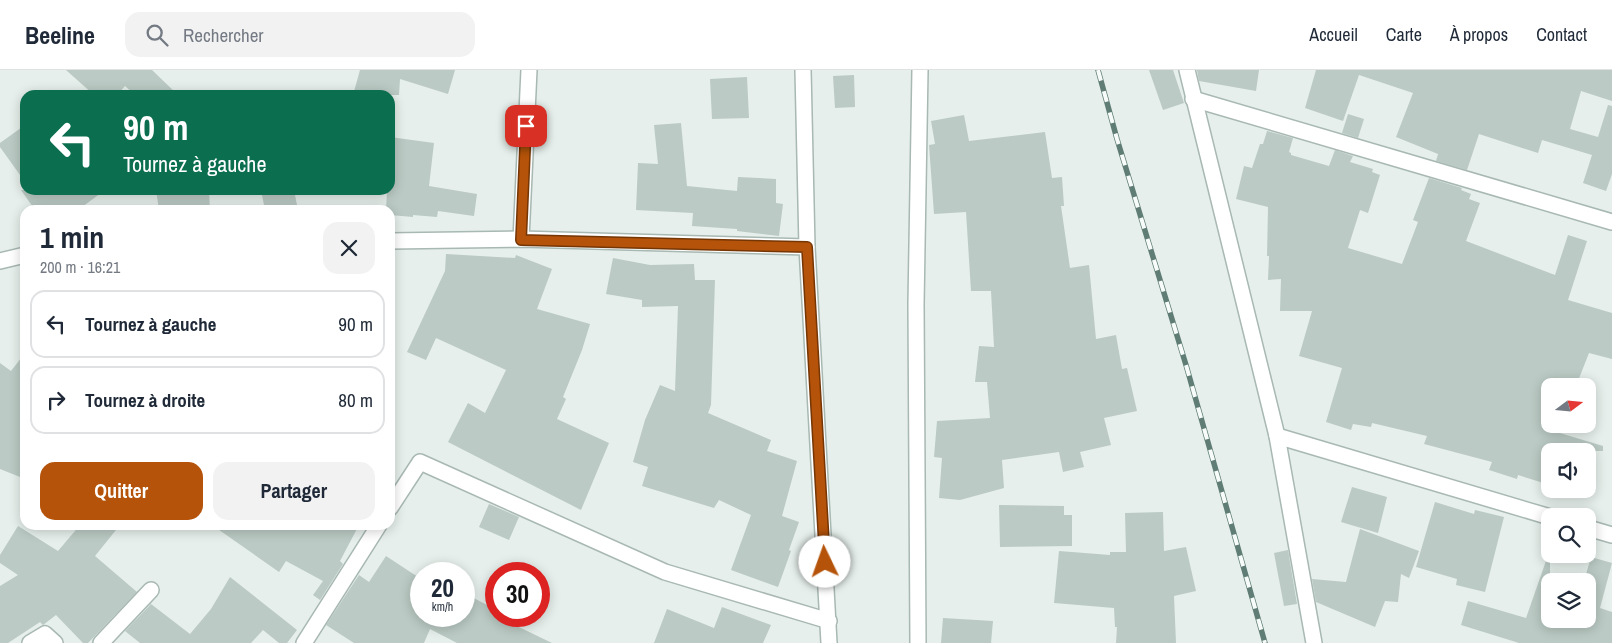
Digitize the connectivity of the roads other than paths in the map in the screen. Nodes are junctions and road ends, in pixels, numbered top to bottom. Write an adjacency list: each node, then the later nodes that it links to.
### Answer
1 (529, 70): 7 (street)
2 (803, 70): 9 (street)
3 (920, 70): 25 (street)
4 (1187, 70): 5 (street)
5 (1193, 99): 6 (street); 12 (street)
6 (1612, 222)
7 (521, 240): 8 (street); 9 (street)
8 (395, 241)
9 (807, 247): 19 (street)
10 (20, 257): 11 (street)
11 (0, 261)
12 (1277, 436): 14 (street); 26 (street)
13 (395, 500): 19 (street)
14 (1541, 514)
15 (376, 530): 23 (street)
16 (1596, 531): 17 (street)
17 (1612, 536)
18 (151, 590): 22 (street)
19 (829, 621): 24 (street)
20 (30, 643): 21 (street)
21 (55, 643)
22 (101, 643)
23 (304, 643)
24 (829, 643)
25 (918, 643)
26 (1314, 643)

